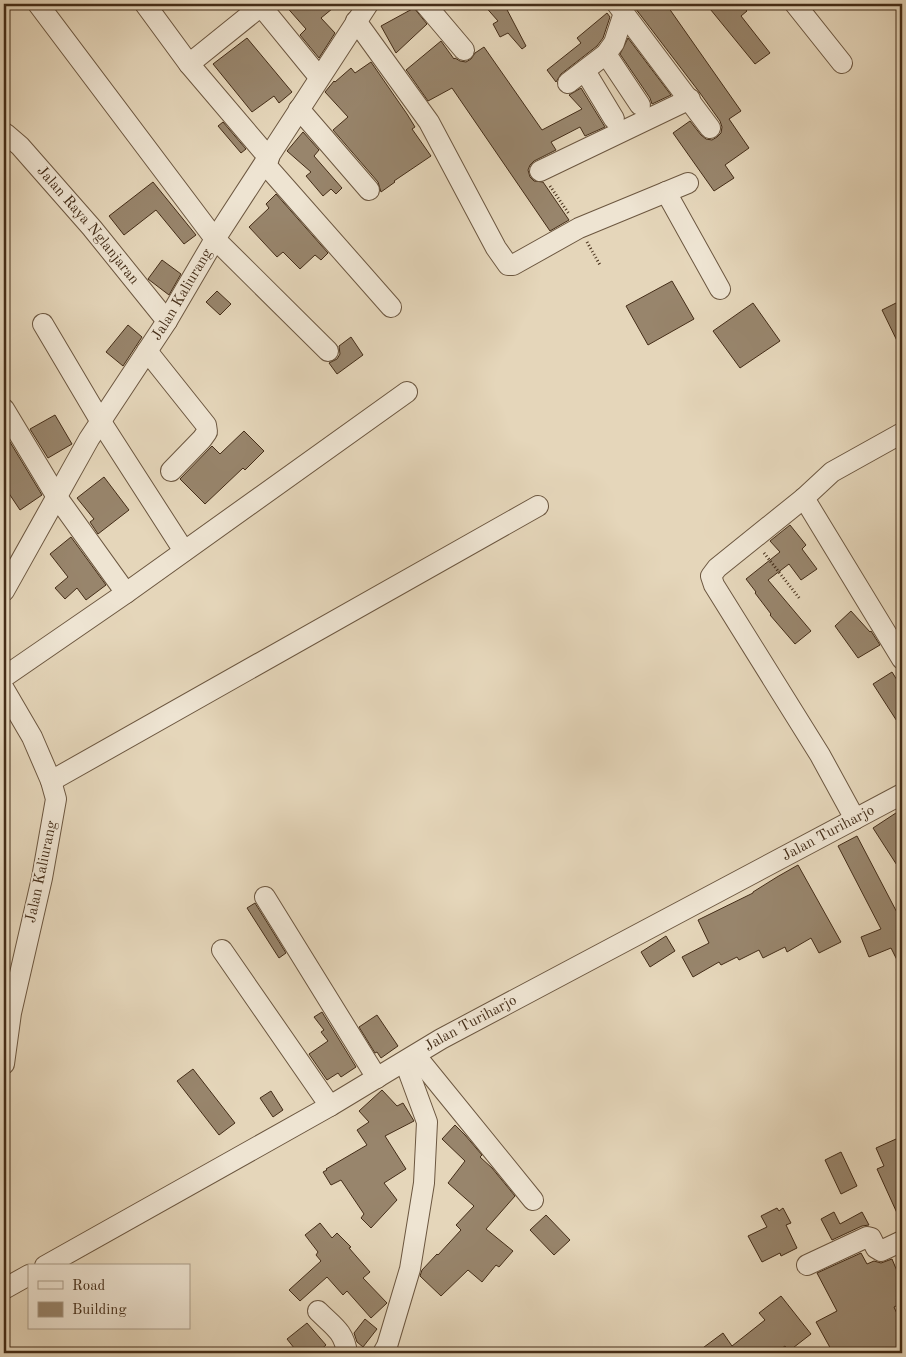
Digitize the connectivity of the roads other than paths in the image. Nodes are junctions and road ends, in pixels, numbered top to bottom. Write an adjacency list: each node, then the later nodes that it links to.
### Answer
1 (38, 4): 26 (street)
2 (145, 4): 11 (street)
3 (368, 4): 7 (street, Jalan Kaliurang)
4 (425, 4): 8 (street)
5 (795, 4): 10 (street)
6 (620, 9): 9 (street); 15 (street)
7 (356, 21): 13 (street, Jalan Kaliurang); 25 (street)
8 (464, 50)
9 (606, 54): 12 (street); 16 (street)
10 (842, 63)
11 (189, 64): 13 (street); 21 (street)
12 (585, 71): 14 (street); 18 (street)
13 (319, 77): 17 (street, Jalan Kaliurang)
14 (568, 83)
15 (690, 99): 19 (street); 22 (street)
16 (640, 104)
17 (298, 109): 21 (street, Jalan Kaliurang); 24 (street)
18 (614, 119)
19 (710, 128)
20 (4, 134): 29 (street, Jalan Raya Nglanjaran)
21 (267, 161): 26 (street, Jalan Kaliurang); 28 (street)
22 (540, 171)
23 (688, 183): 25 (street)
24 (369, 190)
25 (666, 192): 27 (street)
26 (215, 239): 29 (street, Jalan Kaliurang); 31 (street)
27 (720, 289)
28 (391, 307)
29 (167, 321): 32 (street, Jalan Kaliurang)
30 (43, 324): 35 (street)
31 (328, 350)
32 (147, 351): 35 (street, Jalan Kaliurang); 37 (street)
33 (406, 392): 41 (street)
34 (4, 409): 38 (street)
35 (101, 422): 38 (street, Jalan Kaliurang); 41 (street)
36 (902, 433): 39 (street)
37 (171, 470)
38 (57, 497): 42 (street, Jalan Kaliurang); 43 (street)
39 (804, 498): 44 (street); 49 (street)
40 (538, 506): 47 (street)
41 (184, 551): 43 (street)
42 (4, 591)
43 (126, 593): 45 (street)
44 (902, 659)
45 (4, 677)
46 (4, 689): 47 (street, Jalan Kaliurang)
47 (51, 780): 52 (street, Jalan Kaliurang)
48 (902, 794): 49 (street, Jalan Turiharjo)
49 (855, 819): 53 (street, Jalan Turiharjo)
50 (265, 897): 55 (street)
51 (222, 950): 56 (street)
52 (8, 1015): 54 (street, Jalan Kaliurang)
53 (410, 1059): 55 (street, Jalan Turiharjo); 57 (street); 65 (street)
54 (4, 1064)
55 (377, 1078): 56 (street, Jalan Turiharjo)
56 (330, 1106): 59 (street, Jalan Turiharjo)
57 (533, 1200)
58 (902, 1241): 60 (street)
59 (49, 1264)
60 (807, 1265)
61 (28, 1276): 62 (street)
62 (4, 1289)
63 (318, 1311): 64 (street)
64 (347, 1353)
65 (383, 1353)

